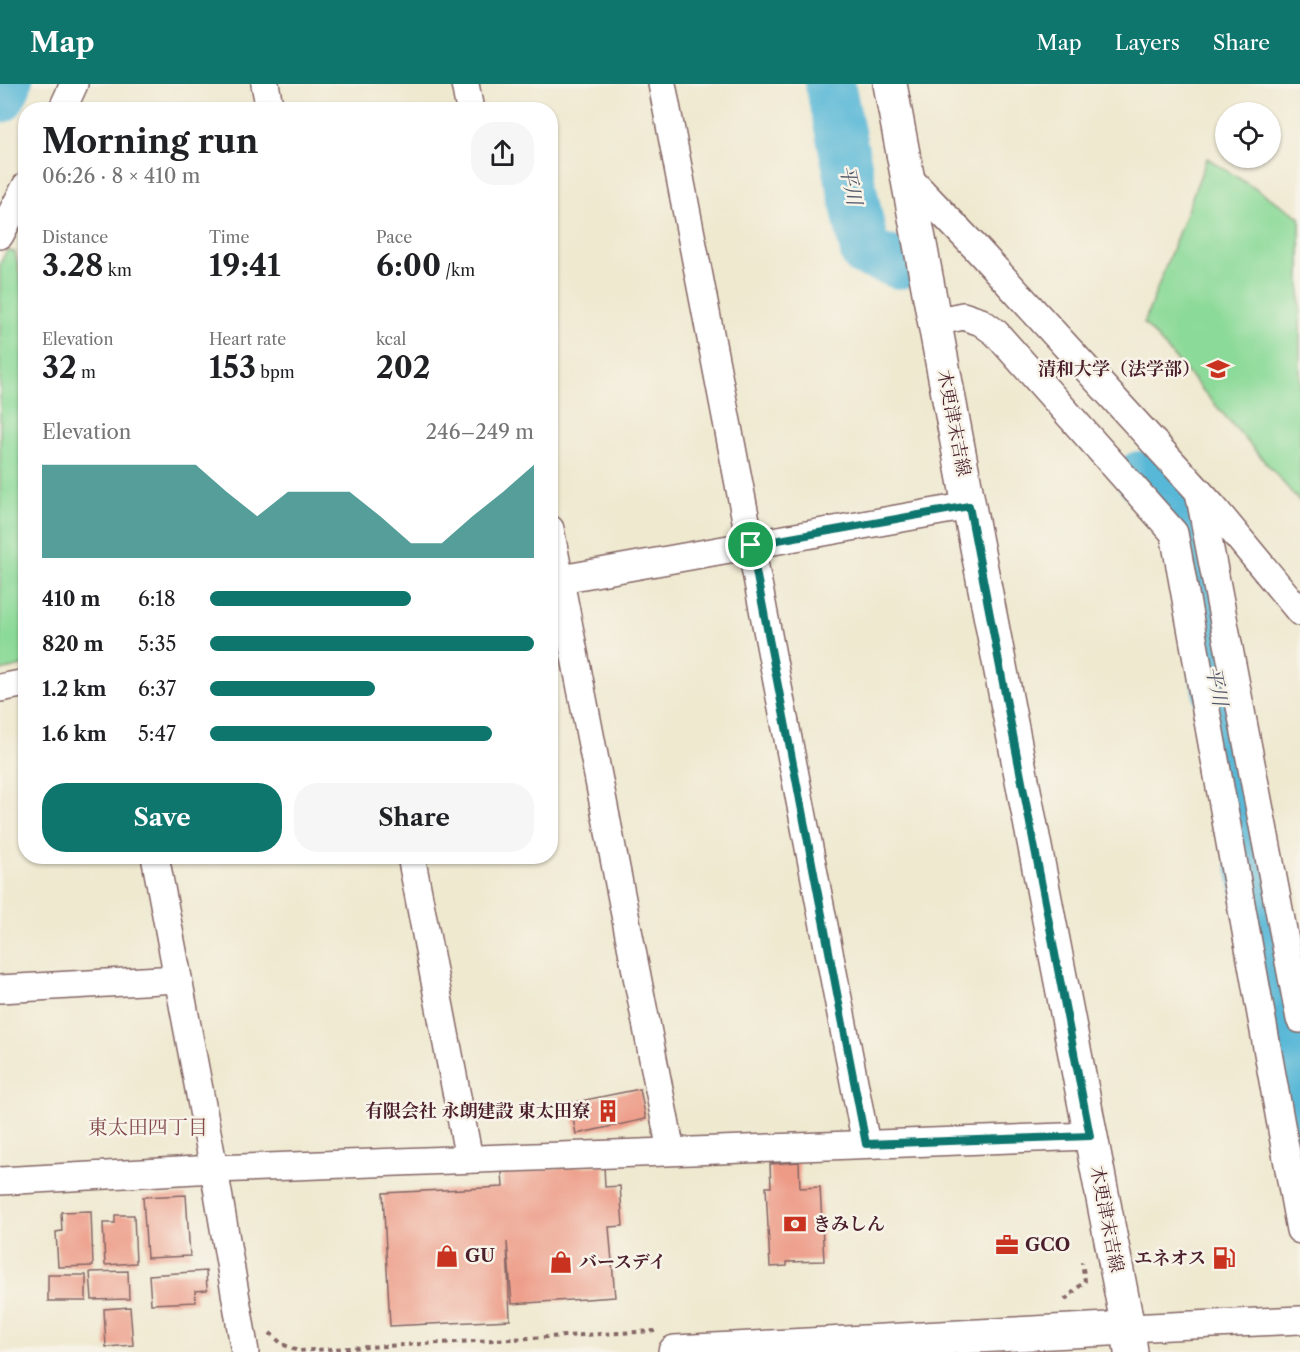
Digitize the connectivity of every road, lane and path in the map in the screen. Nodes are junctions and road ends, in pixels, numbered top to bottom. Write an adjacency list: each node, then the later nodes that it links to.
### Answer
1 (74, 84): 6 (street)
2 (265, 84): 7 (street)
3 (465, 84): 8 (street)
4 (662, 84): 15 (street)
5 (890, 84): 9 (main road, 木更津末吉線)
6 (66, 102)
7 (268, 102)
8 (468, 102)
9 (908, 176): 12 (main road, 木更津末吉線); 13 (street)
10 (18, 201): 11 (street)
11 (0, 235)
12 (935, 322): 14 (main road, 木更津末吉線); 32 (street)
13 (1199, 492): 18 (street); 25 (street)
14 (969, 506): 15 (street); 26 (main road, 木更津末吉線)
15 (751, 545): 16 (street); 27 (street)
16 (558, 579)
17 (558, 595): 28 (street)
18 (1300, 612)
19 (18, 685): 20 (street)
20 (0, 688)
21 (156, 864): 23 (street)
22 (413, 864): 29 (street)
23 (178, 979): 24 (street); 30 (street)
24 (0, 988)
25 (1300, 1018)
26 (1090, 1136): 27 (street); 37 (main road, 木更津末吉線)
27 (866, 1144): 28 (street)
28 (671, 1151): 29 (street)
29 (469, 1159): 30 (street)
30 (214, 1169): 31 (street); 39 (street)
31 (0, 1180)
32 (1300, 1230)
33 (1081, 1258): 34 (path)
34 (1061, 1304)
35 (1300, 1320): 37 (street)
36 (265, 1329): 38 (path)
37 (1130, 1340): 38 (main road)
38 (666, 1342)
39 (245, 1352)

